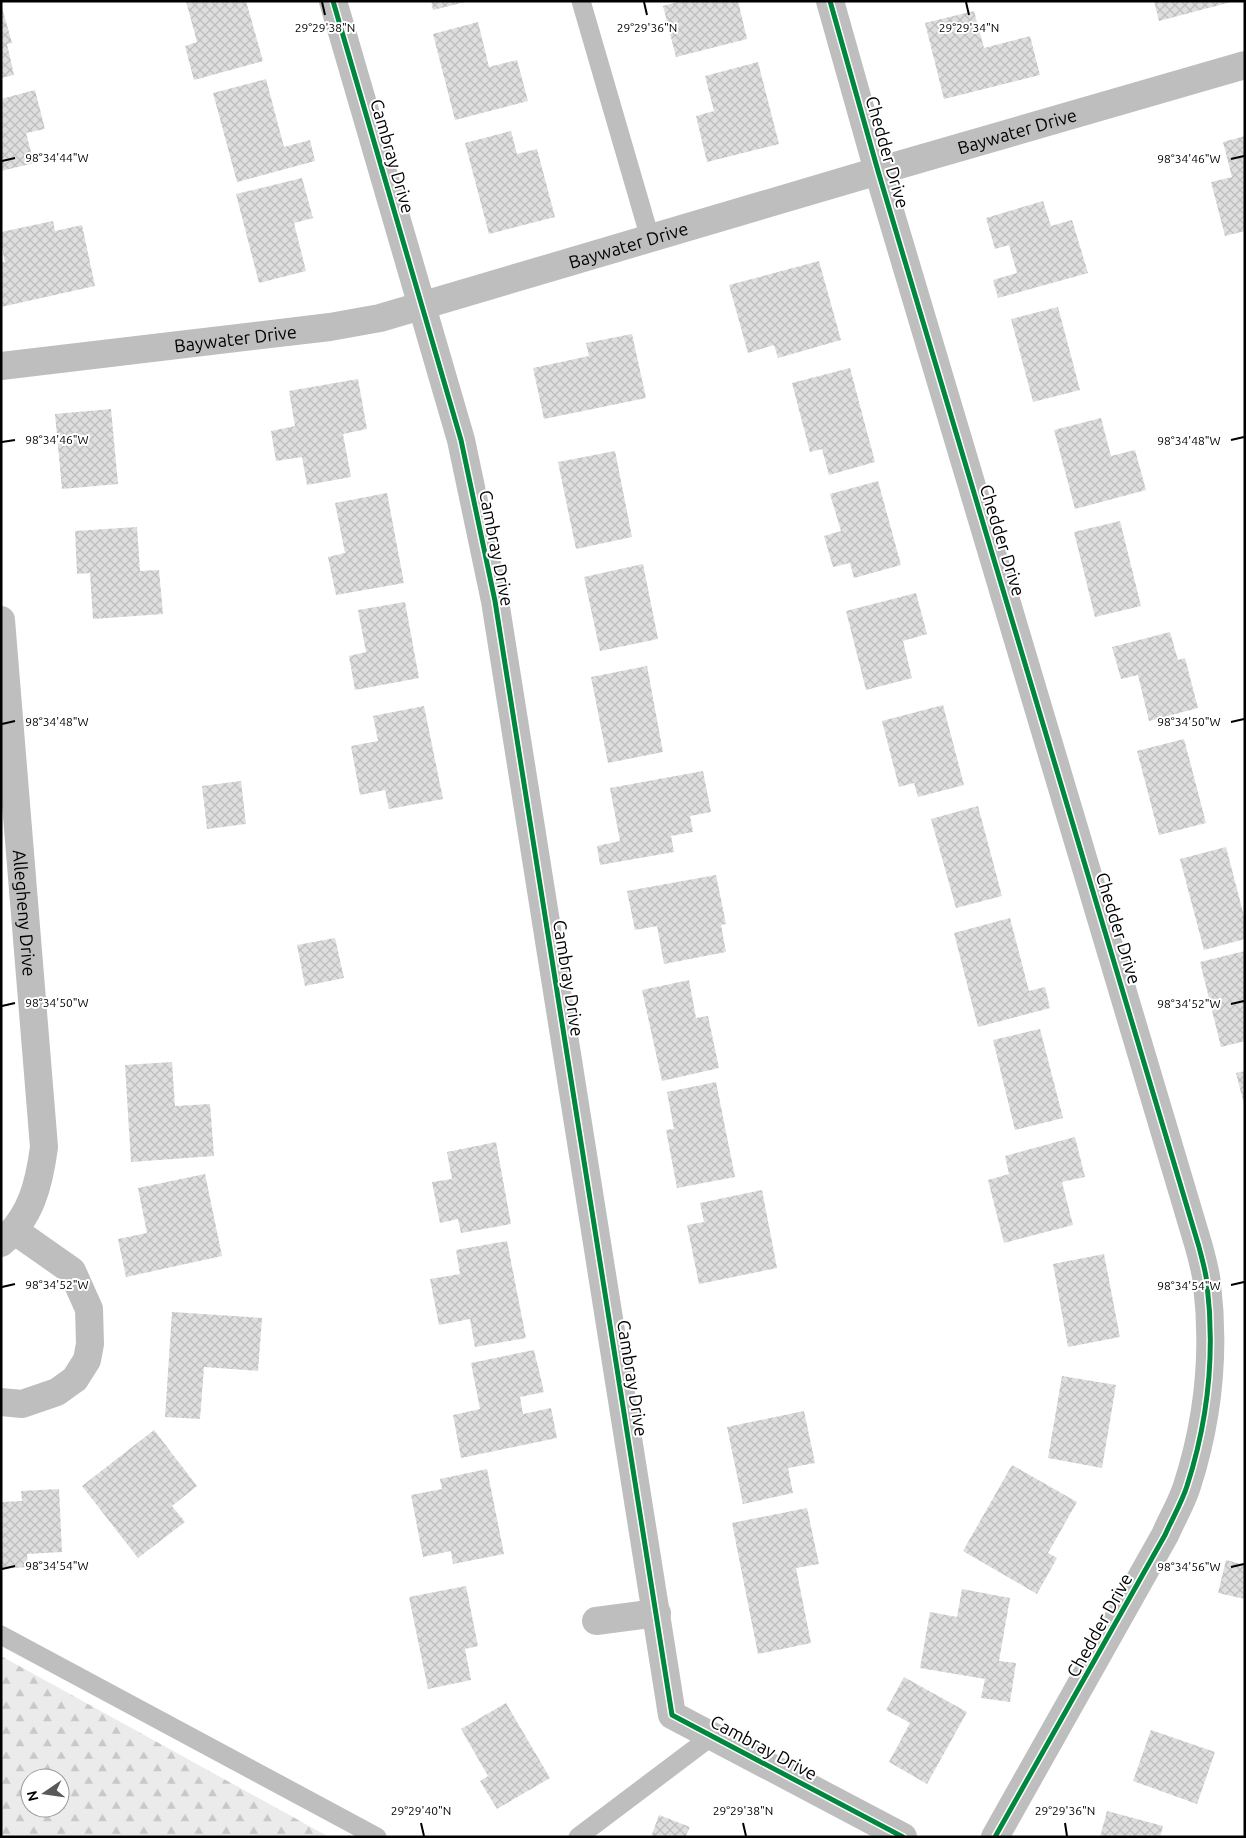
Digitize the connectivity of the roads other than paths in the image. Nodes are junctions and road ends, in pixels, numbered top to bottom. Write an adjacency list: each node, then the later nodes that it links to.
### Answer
1 (333, 1): 7 (street, Cambray Drive)
2 (581, 1): 6 (lane)
3 (830, 1): 5 (street, Chedder Drive)
4 (1245, 65): 5 (street, Baywater Drive)
5 (878, 171): 6 (street, Baywater Drive); 19 (street, Chedder Drive)
6 (650, 238): 7 (street, Baywater Drive)
7 (422, 305): 8 (street, Baywater Drive); 12 (street, Cambray Drive)
8 (1, 366)
9 (1, 620): 10 (street, Allegheny Drive)
10 (8, 1237): 11 (street, Allegheny Drive)
11 (1, 1402)
12 (657, 1613): 13 (street); 15 (street, Cambray Drive)
13 (596, 1622)
14 (1, 1635): 16 (lane)
15 (712, 1736): 17 (lane); 18 (street, Cambray Drive)
16 (377, 1837)
17 (578, 1837)
18 (904, 1837)
19 (995, 1837)

